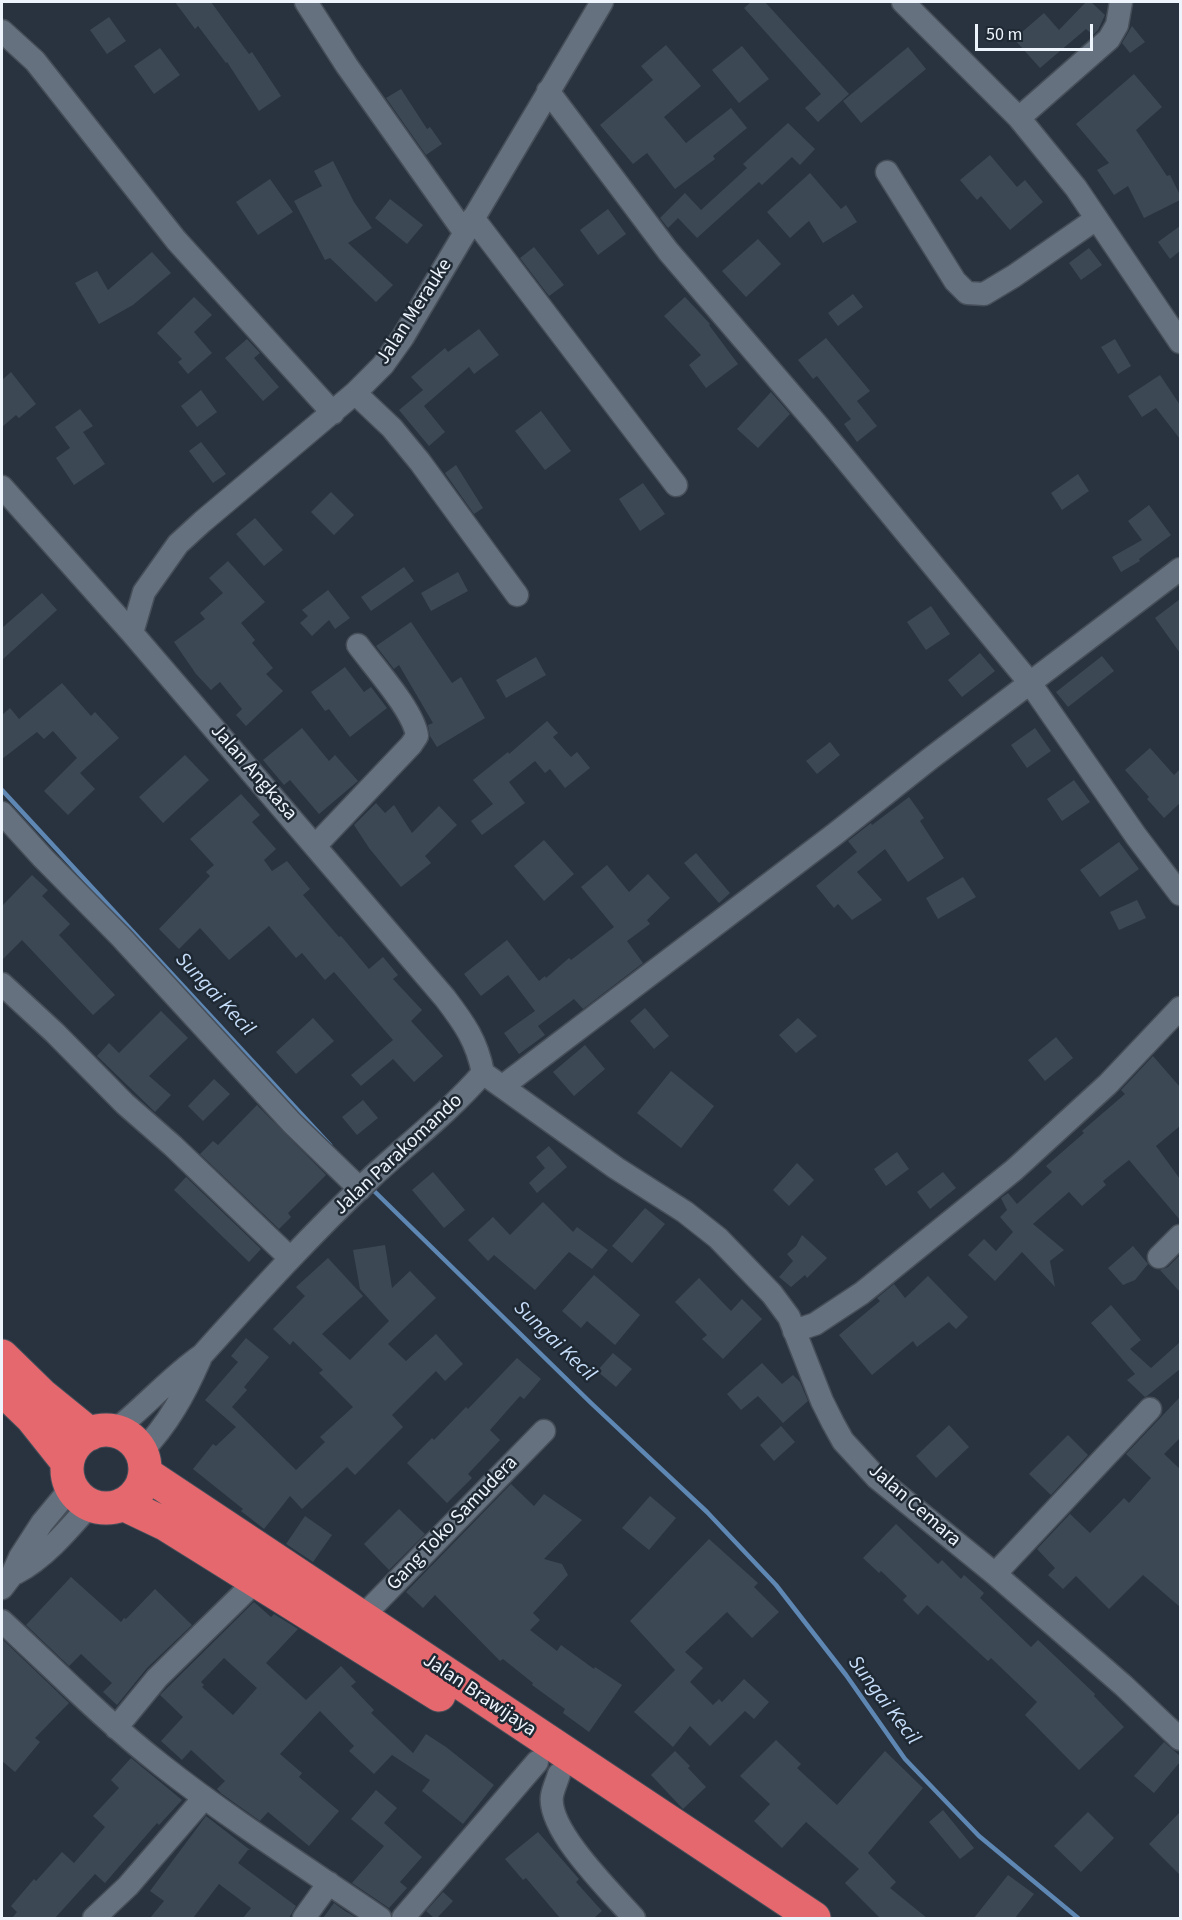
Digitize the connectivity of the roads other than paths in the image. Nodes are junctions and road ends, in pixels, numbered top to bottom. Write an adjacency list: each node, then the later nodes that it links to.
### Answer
1 (306, 2): 10 (street)
2 (602, 2): 6 (street, Jalan Merauke)
3 (903, 2): 7 (street)
4 (1121, 2): 7 (street)
5 (2, 31): 13 (street)
6 (548, 91): 10 (street, Jalan Merauke); 20 (street)
7 (1019, 118): 9 (street)
8 (887, 172): 9 (street)
9 (1096, 219): 11 (street)
10 (469, 225): 12 (street, Jalan Merauke); 14 (street)
11 (1180, 342)
12 (356, 393): 13 (street, Jalan Merauke); 17 (street)
13 (333, 413): 18 (street, Jalan Merauke)
14 (676, 485)
15 (2, 487): 18 (street, Jalan Angkasa)
16 (1180, 570): 20 (street)
17 (517, 595)
18 (132, 633): 22 (street, Jalan Angkasa)
19 (358, 645): 22 (street)
20 (1030, 683): 23 (street); 27 (street)
21 (2, 813): 28 (street)
22 (315, 846): 26 (street, Jalan Angkasa)
23 (1180, 894)
24 (2, 984): 31 (street)
25 (1180, 1008): 32 (street)
26 (483, 1073): 27 (street); 28 (street, Jalan Parakomando)
27 (503, 1086): 32 (street, Jalan Cemara)
28 (366, 1183): 31 (street, Jalan Parakomando)
29 (1180, 1236): 30 (street)
30 (1159, 1257)
31 (290, 1258): 33 (street, Jalan Parakomando)
32 (794, 1331): 42 (street, Jalan Cemara)
33 (202, 1355): 38 (street, Jalan Parakomando); 39 (street, Jalan Parakomando)
34 (2, 1356): 38 (highway)
35 (2, 1389): 40 (highway)
36 (1150, 1409): 42 (street)
37 (544, 1431): 45 (street, Gang Toko Samudera)
38 (102, 1432): 39 (highway); 40 (highway)
39 (143, 1462): 41 (highway); 45 (highway, Jalan Brawijaya)
40 (76, 1485): 41 (highway); 44 (street)
41 (123, 1504): 43 (highway, Jalan Brawijaya)
42 (995, 1574): 48 (street, Jalan Cemara)
43 (256, 1581): 47 (street); 49 (highway, Jalan Brawijaya)
44 (7, 1582)
45 (362, 1617): 52 (highway, Jalan Brawijaya)
46 (2, 1621): 47 (street)
47 (116, 1728): 50 (street)
48 (1180, 1739)
49 (548, 1768): 52 (highway, Jalan Brawijaya); 56 (street); 57 (street)
50 (204, 1798): 51 (street); 53 (street)
51 (329, 1883): 54 (street); 55 (street)
52 (790, 1915)
53 (94, 1918)
54 (304, 1918)
55 (380, 1918)
56 (403, 1918)
57 (634, 1918)

